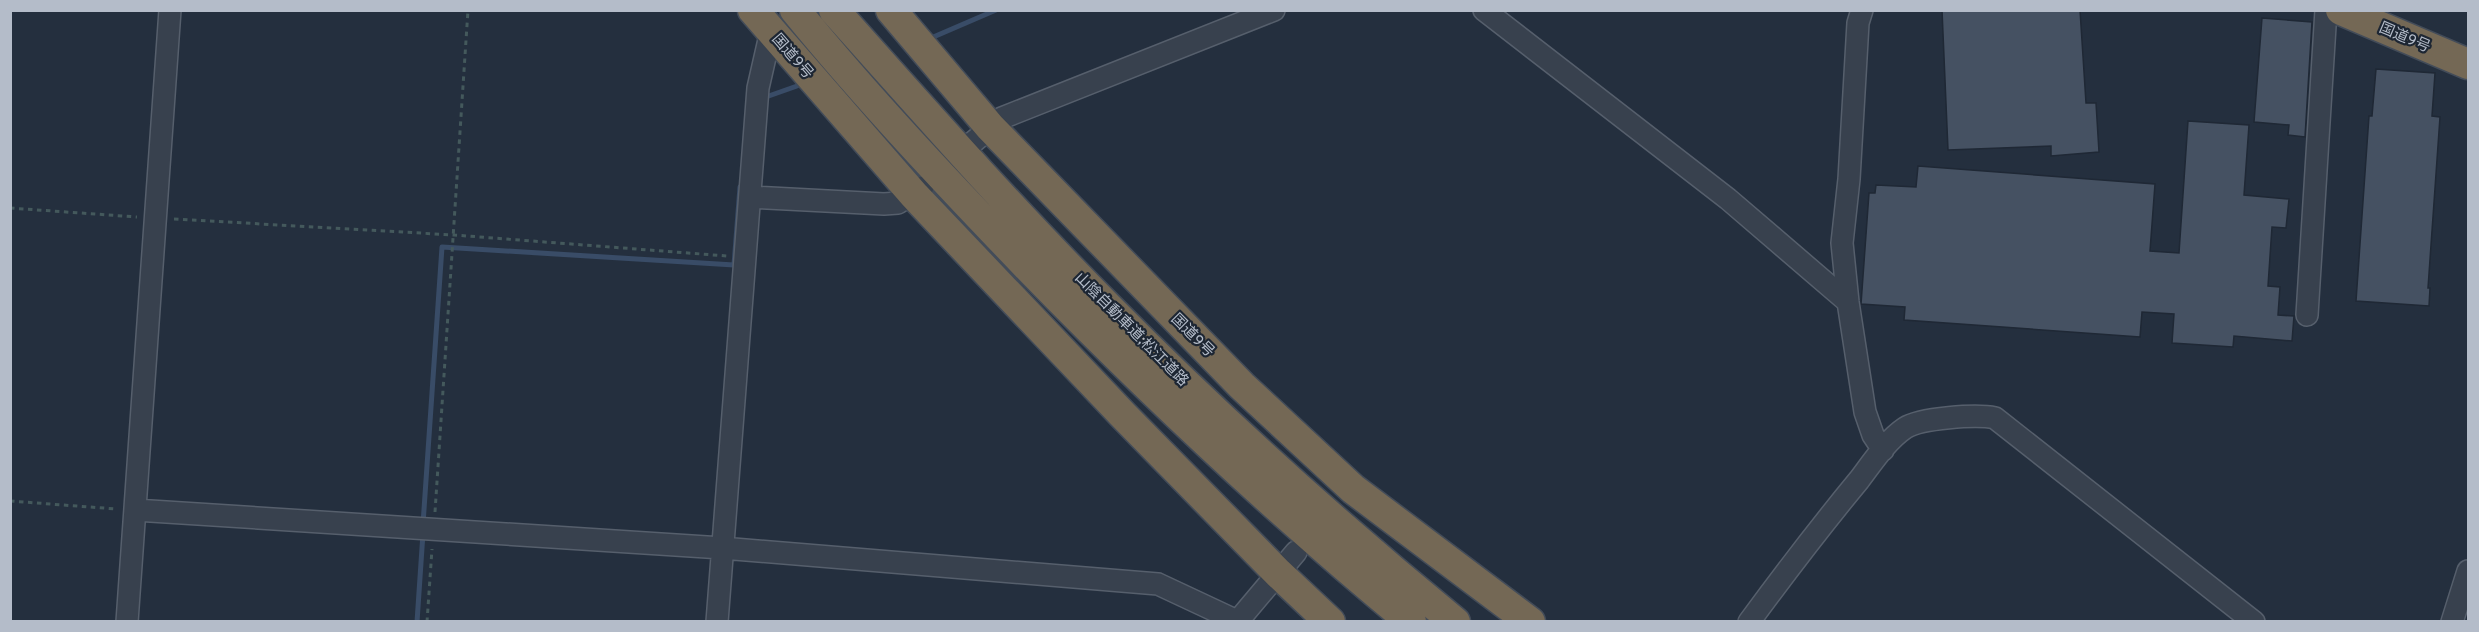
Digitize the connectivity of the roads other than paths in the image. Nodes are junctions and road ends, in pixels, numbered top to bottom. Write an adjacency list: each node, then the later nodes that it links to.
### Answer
1 (170, 10): 18 (street)
2 (795, 10): 26 (highway, 山陰自動車道;松江道路)
3 (834, 10): 27 (highway, 山陰自動車道;松江道路)
4 (891, 10): 12 (highway, 国道9号)
5 (1274, 10): 12 (street)
6 (1484, 10): 15 (street)
7 (1862, 10): 15 (street)
8 (2326, 10): 16 (street)
9 (2341, 10): 11 (highway, 国道9号)
10 (762, 21): 13 (highway, 国道9号); 14 (street)
11 (2469, 64)
12 (981, 135): 28 (highway, 国道9号)
13 (918, 191): 14 (street); 20 (highway, 国道9号)
14 (750, 197): 19 (street)
15 (1848, 302): 17 (street)
16 (2307, 315)
17 (1883, 450): 29 (street); 30 (street)
18 (135, 510): 19 (street); 22 (street)
19 (722, 548): 23 (street); 24 (street)
20 (1287, 563): 24 (street); 25 (highway, 国道9号)
21 (2469, 571): 31 (street)
22 (127, 621)
23 (717, 621)
24 (1237, 621)
25 (1330, 621)
26 (1411, 621)
27 (1455, 621)
28 (1530, 621)
29 (1749, 621)
30 (2254, 621)
31 (2452, 621)

